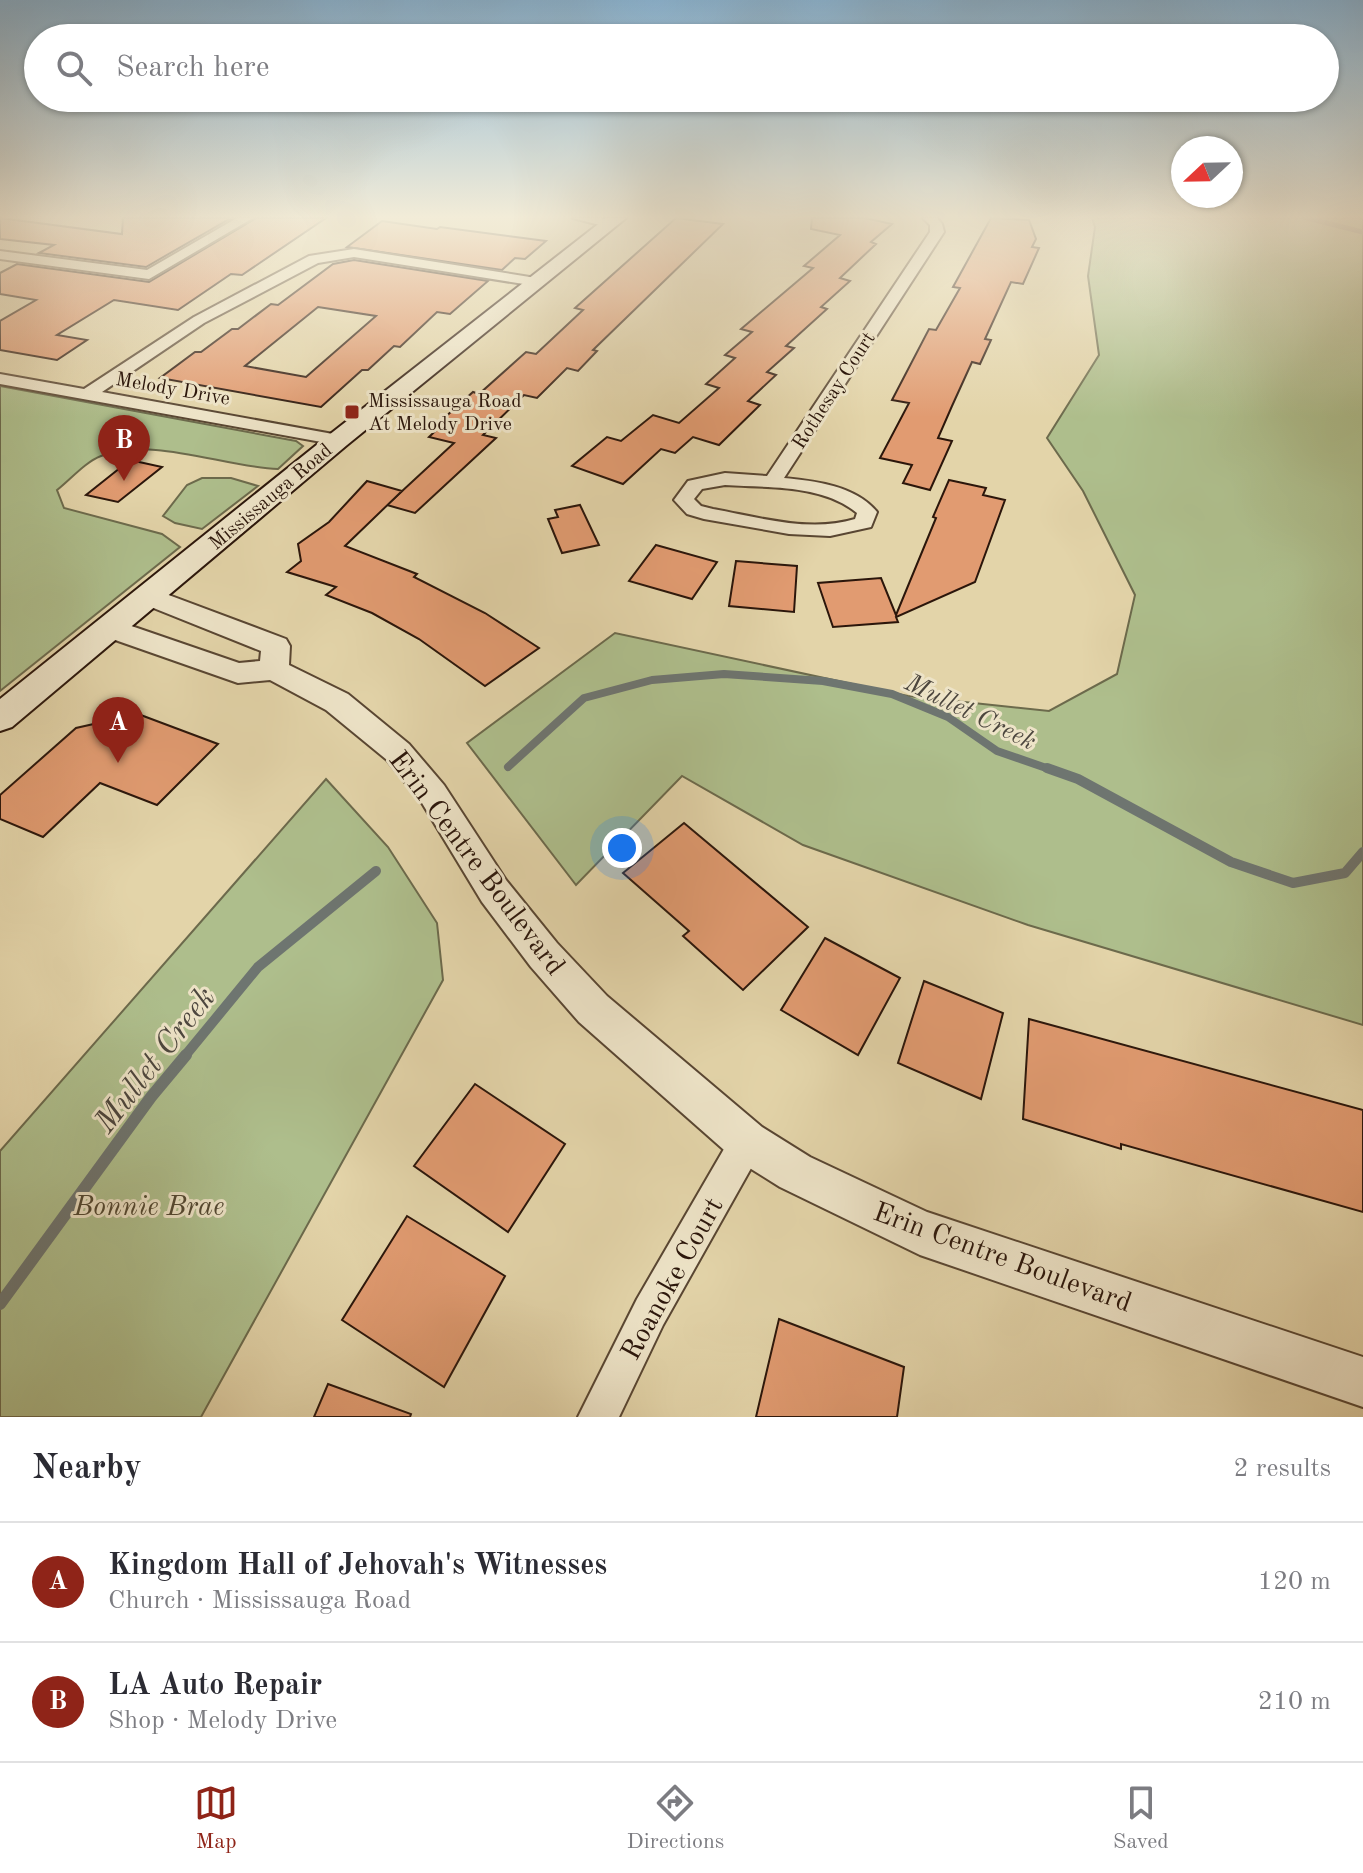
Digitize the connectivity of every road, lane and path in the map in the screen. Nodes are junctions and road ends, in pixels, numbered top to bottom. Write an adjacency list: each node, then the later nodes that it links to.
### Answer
1 (267, 284): 5 (street)
2 (533, 284): 6 (main road, Mississauga Road)
3 (903, 284): 7 (street, Rothesay Court)
4 (0, 379): 5 (street, Melody Drive)
5 (87, 395): 6 (street, Melody Drive)
6 (338, 440): 8 (main road, Mississauga Road)
7 (771, 484): 7 (street, Rothesay Court)
8 (150, 597): 9 (main road, Mississauga Road); 10 (street)
9 (111, 628): 10 (street, Erin Centre Boulevard); 11 (main road, Mississauga Road)
10 (274, 670): 12 (street, Erin Centre Boulevard)
11 (0, 718)
12 (747, 1142): 13 (street, Erin Centre Boulevard); 14 (street, Roanoke Court)
13 (1363, 1382)
14 (598, 1417)

